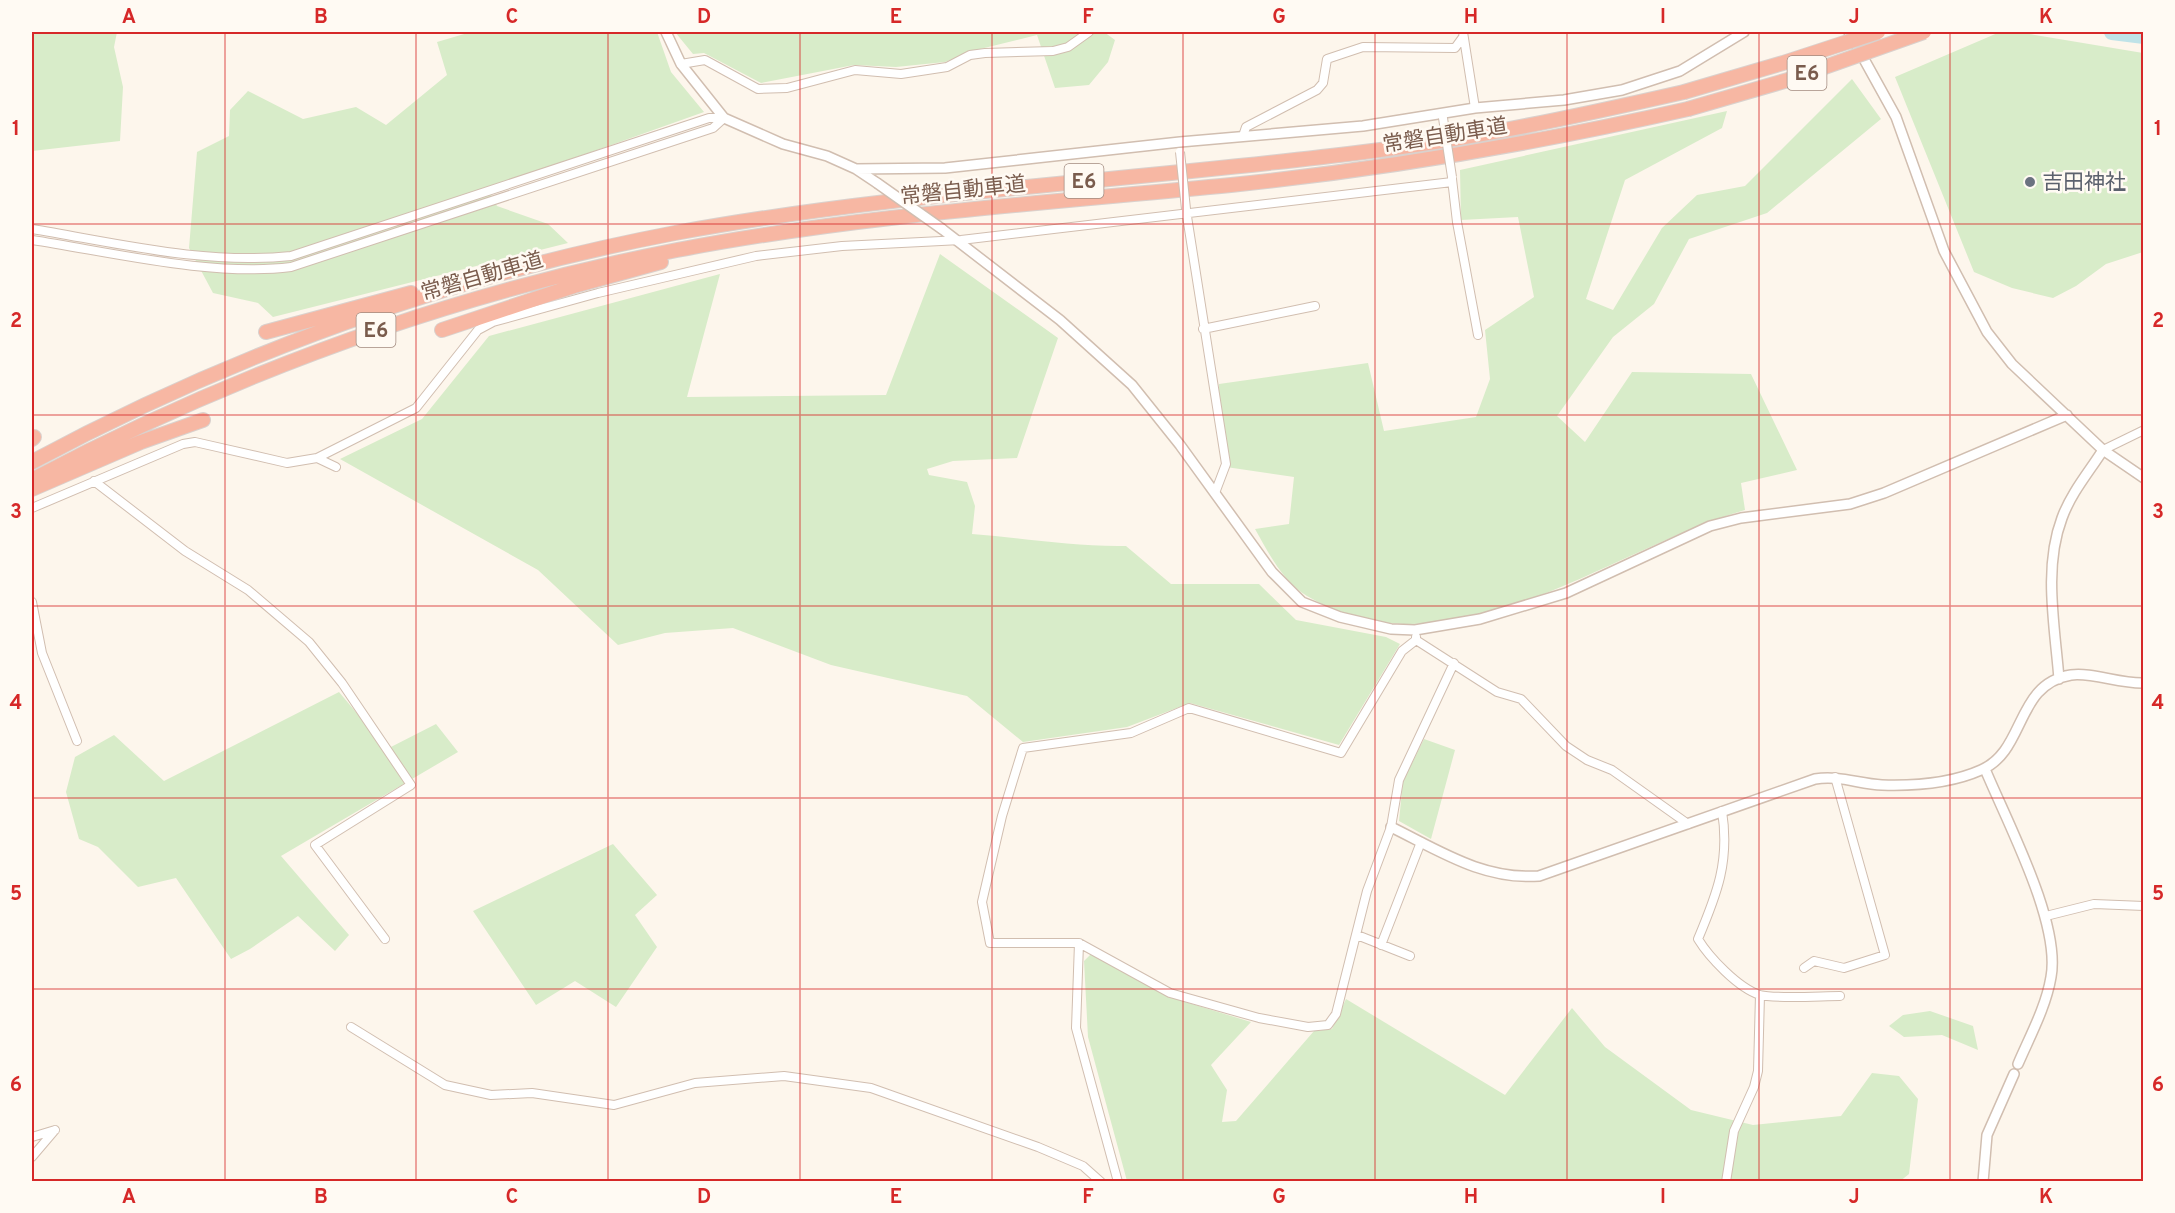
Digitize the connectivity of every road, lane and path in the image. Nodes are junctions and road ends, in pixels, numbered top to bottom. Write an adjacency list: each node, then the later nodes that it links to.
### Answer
1 (666, 32): 8 (street)
2 (1089, 32): 8 (street)
3 (1744, 32): 9 (street)
4 (1849, 32): 27 (street)
5 (1878, 32): 21 (highway, 常磐自動車道 / E6, bridge)
6 (1924, 32): 18 (highway, 常磐自動車道 / E6, bridge)
7 (1463, 34): 9 (street); 12 (street)
8 (681, 64): 11 (street)
9 (1476, 108): 10 (street)
10 (1443, 115): 12 (street); 15 (street, bridge)
11 (724, 118): 14 (street); 17 (street); 19 (street)
12 (1243, 136): 13 (street)
13 (1180, 147): 14 (street); 16 (street, bridge)
14 (856, 169): 20 (street, bridge)
15 (1452, 179): 16 (street); 26 (street)
16 (1186, 211): 20 (street); 23 (street)
17 (32, 229)
18 (741, 239): 24 (highway); 35 (highway, 常磐自動車道 / E6)
19 (32, 240)
20 (961, 240): 31 (street); 38 (street)
21 (484, 278): 25 (highway); 32 (highway, 常磐自動車道 / E6)
22 (1315, 306): 23 (street)
23 (1203, 329): 38 (street)
24 (442, 330)
25 (266, 332)
26 (1478, 334)
27 (2067, 415): 30 (street); 41 (street)
28 (203, 420): 37 (highway)
29 (2144, 430): 30 (street)
30 (2103, 450): 34 (street); 44 (street)
31 (317, 458): 33 (street); 36 (street)
32 (32, 462)
33 (336, 467)
34 (2144, 478)
35 (32, 480)
36 (94, 481): 39 (street); 56 (street)
37 (32, 489)
38 (1215, 493): 41 (street)
39 (32, 508)
40 (32, 602): 46 (street)
41 (1415, 630): 42 (street)
42 (1416, 640): 43 (street); 57 (street)
43 (1454, 663): 50 (street); 51 (street)
44 (2059, 679): 45 (street); 47 (street)
45 (2144, 683)
46 (76, 741)
47 (1985, 769): 48 (street); 54 (street)
48 (1835, 777): 49 (street); 60 (street)
49 (1722, 811): 50 (street); 61 (street)
50 (1688, 824): 52 (street)
51 (1390, 827): 52 (street); 55 (street)
52 (1421, 842): 58 (street)
53 (2144, 906): 54 (street)
54 (2046, 916): 64 (street)
55 (1357, 935): 57 (street); 58 (street)
56 (385, 939)
57 (1079, 943): 69 (street)
58 (1382, 945): 59 (street)
59 (1410, 956)
60 (1804, 968)
61 (1760, 995): 62 (street); 70 (street)
62 (1840, 996)
63 (351, 1027): 68 (street)
64 (2018, 1064)
65 (2014, 1074): 71 (street)
66 (32, 1137): 67 (street)
67 (32, 1157)
68 (1101, 1182)
69 (1118, 1182)
70 (1726, 1182)
71 (1983, 1182)

